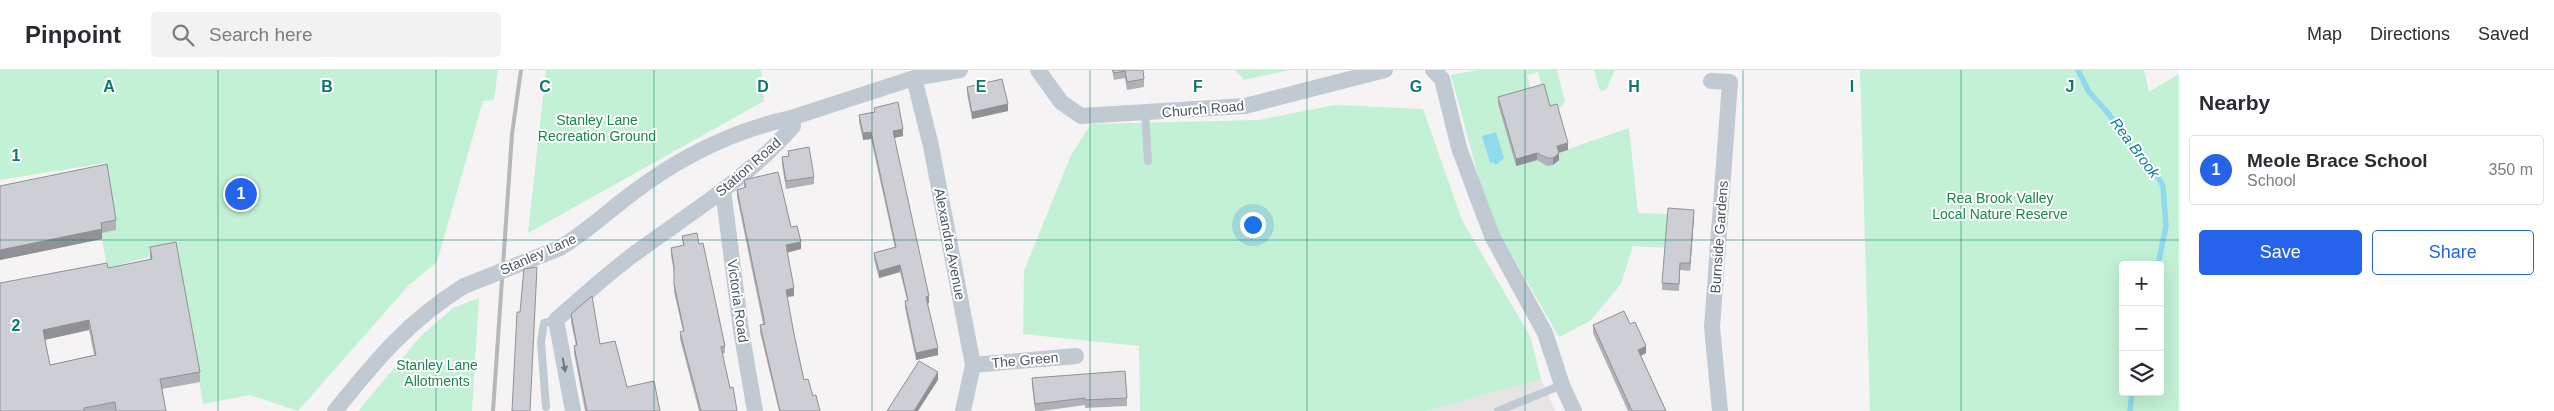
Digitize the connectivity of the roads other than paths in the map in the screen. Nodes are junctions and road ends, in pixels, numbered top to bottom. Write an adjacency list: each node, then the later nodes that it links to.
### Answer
1 (960, 70): 5 (street)
2 (1038, 70): 7 (street, Church Road)
3 (1385, 70): 7 (street, Church Road)
4 (1433, 70): 14 (street)
5 (914, 78): 8 (street); 13 (street, Alexandra Avenue)
6 (1711, 80): 22 (street, Burnside Gardens)
7 (1145, 113): 9 (lane)
8 (791, 118): 10 (street, Station Road); 16 (street, Stanley Lane, bridge)
9 (1148, 161)
10 (723, 190): 11 (street, Station Road); 18 (street, Victoria Road)
11 (556, 320): 15 (lane); 17 (street, one-way to 17)
12 (1076, 356): 13 (street, The Green)
13 (973, 365): 19 (street, Alexandra Avenue)
14 (1562, 385): 20 (lane); 21 (street)
15 (546, 407)
16 (335, 411)
17 (573, 411)
18 (755, 411)
19 (963, 411)
20 (1498, 411)
21 (1574, 411)
22 (1720, 411)

